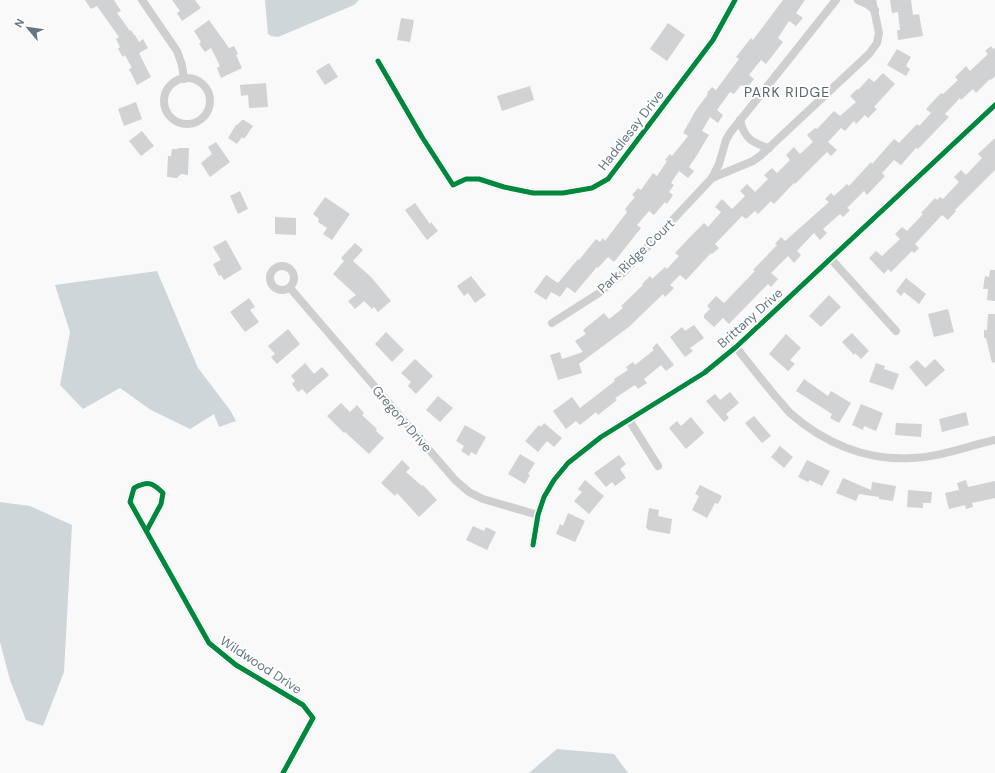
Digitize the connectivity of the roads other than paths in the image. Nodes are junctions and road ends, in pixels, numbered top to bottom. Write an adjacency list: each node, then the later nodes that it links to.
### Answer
1 (142, 0): 8 (street)
2 (735, 0): 7 (street, Haddlesay Drive)
3 (836, 0): 10 (street, Park Ridge Court)
4 (858, 0): 6 (street)
5 (872, 0): 6 (street, Park Ridge Court)
6 (875, 10): 11 (street, Park Ridge Court)
7 (378, 61)
8 (184, 79): 8 (street)
9 (995, 105): 13 (street, Brittany Drive)
10 (740, 120): 11 (street); 12 (street, Park Ridge Court)
11 (769, 148): 12 (street, Park Ridge Court)
12 (712, 178): 15 (street, Park Ridge Court)
13 (830, 259): 16 (street); 17 (street, Brittany Drive)
14 (290, 288): 21 (street, Gregory Drive)
15 (552, 323)
16 (896, 331)
17 (736, 347): 18 (street, Brittany Drive); 19 (street)
18 (629, 420): 20 (street); 21 (street, Brittany Drive)
19 (995, 440)
20 (658, 466)
21 (538, 515): 23 (street, Brittany Drive)
22 (147, 530): 22 (street, Wildwood Drive); 24 (street, Wildwood Drive)
23 (533, 545)
24 (283, 773)

